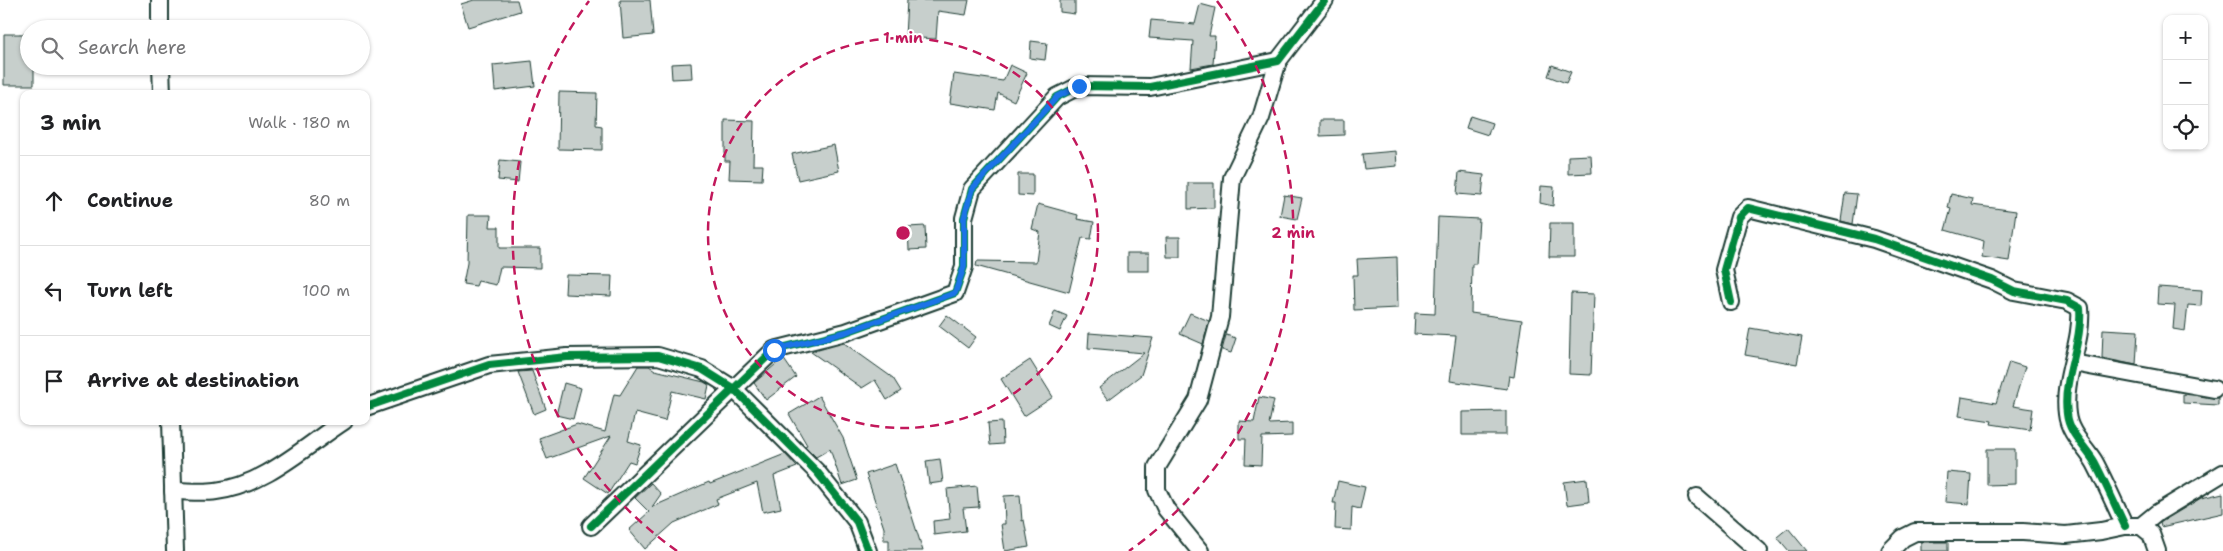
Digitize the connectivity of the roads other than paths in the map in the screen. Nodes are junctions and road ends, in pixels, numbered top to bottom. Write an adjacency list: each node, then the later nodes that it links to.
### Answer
1 (160, 0): 3 (street)
2 (1325, 0): 4 (street)
3 (160, 20)
4 (1278, 61): 9 (street); 22 (street)
5 (161, 75): 6 (street)
6 (162, 90)
7 (1731, 302): 8 (street)
8 (2073, 364): 10 (street); 18 (street)
9 (734, 389): 11 (street); 17 (street); 21 (street)
10 (2214, 389)
11 (370, 407)
12 (171, 425): 15 (street)
13 (338, 425): 15 (street)
14 (2223, 473): 19 (street)
15 (173, 491): 20 (street)
16 (1697, 497): 23 (street)
17 (591, 526)
18 (2125, 526): 19 (street); 24 (street)
19 (2141, 526): 25 (street)
20 (175, 551)
21 (868, 551)
22 (1200, 551)
23 (1758, 551)
24 (1890, 551)
25 (2157, 551)

